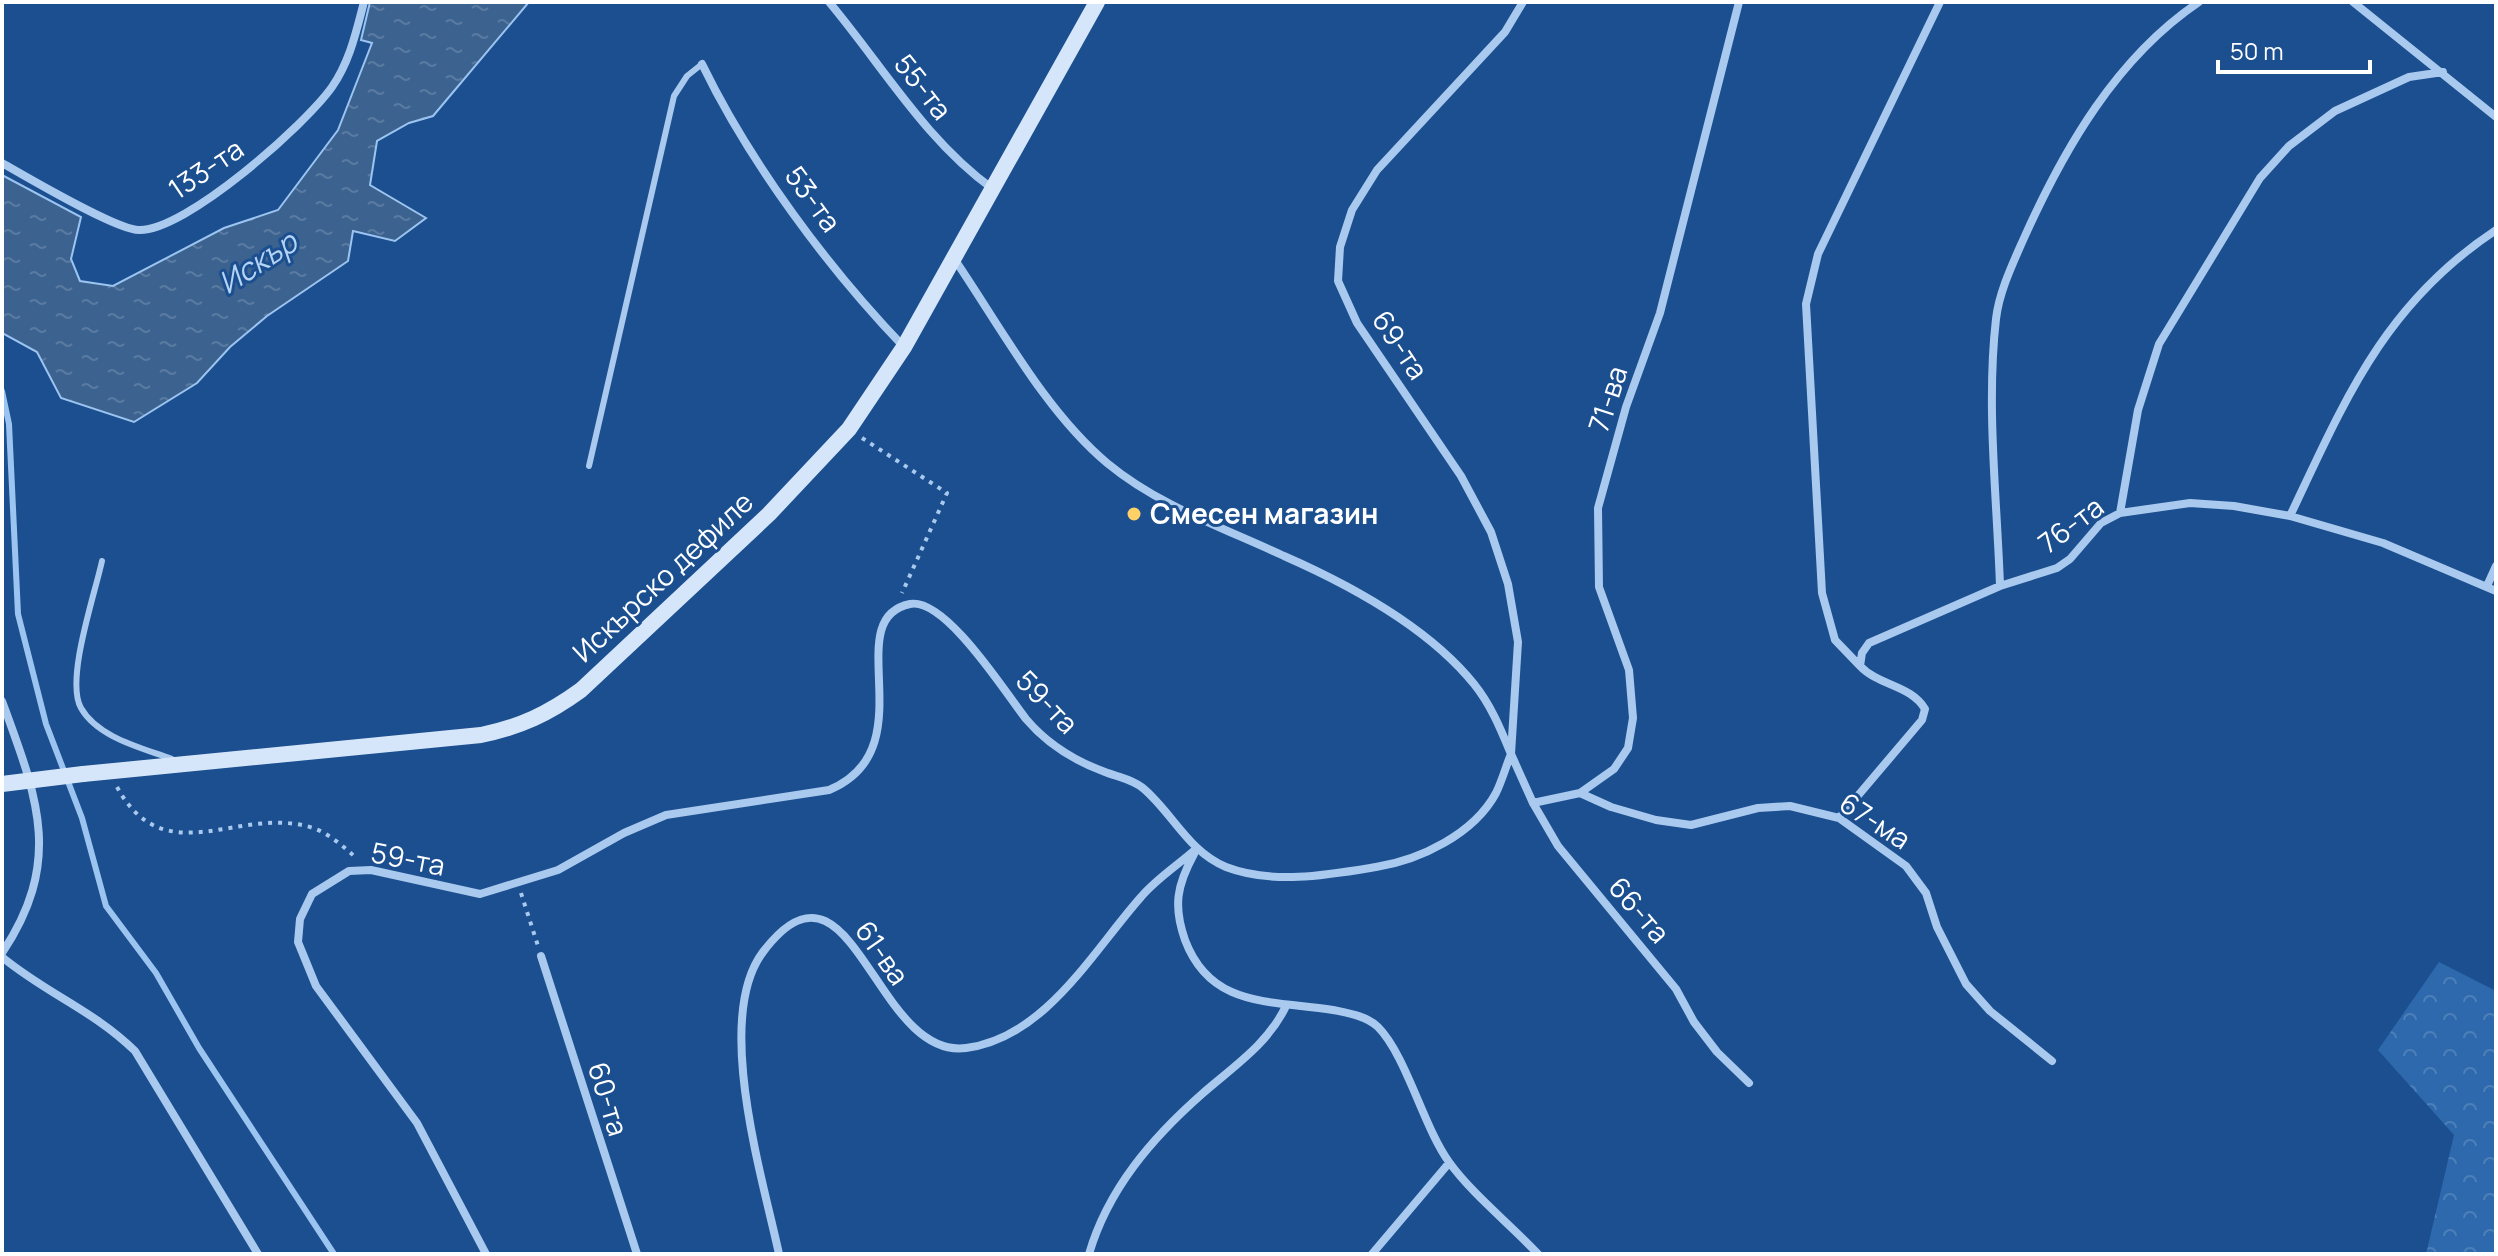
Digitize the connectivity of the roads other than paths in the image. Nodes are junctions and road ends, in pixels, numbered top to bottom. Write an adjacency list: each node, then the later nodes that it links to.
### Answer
1 (364, 2): 12 (street, 133-та)
2 (1097, 2): 13 (main road, Искърско дефиле)
3 (1523, 2): 27 (street, 69-та)
4 (1739, 2): 30 (street, 71-ва)
5 (1940, 2): 25 (street)
6 (2199, 2): 22 (street)
7 (2353, 2): 10 (street)
8 (831, 3): 13 (street, 55-та)
9 (702, 64): 16 (street, 53-та); 17 (lane)
10 (2443, 72): 11 (street); 18 (street)
11 (2496, 117)
12 (2, 163)
13 (993, 190): 15 (main road, Искърско дефиле)
14 (2496, 230): 19 (street)
15 (955, 260): 16 (main road, Искърско дефиле); 27 (street)
16 (904, 347): 28 (main road, Искърско дефиле)
17 (589, 466)
18 (2120, 513): 19 (street, 76-та); 22 (street, 76-та)
19 (2290, 516): 23 (street, 76-та)
20 (102, 561): 28 (lane)
21 (2496, 566): 23 (street)
22 (2000, 586): 25 (street, 76-та)
23 (2487, 586): 24 (street, 76-та)
24 (2496, 591)
25 (1860, 666): 32 (street)
26 (2, 701): 34 (street)
27 (1511, 754): 31 (street, 66-та); 33 (street, 59-та)
28 (183, 763): 29 (main road, Искърско дефиле, bridge)
29 (2, 784)
30 (1580, 793): 31 (street); 32 (street, 67-ма)
31 (1533, 803): 38 (street, 66-та)
32 (1839, 818): 37 (street, 67-ма)
33 (1196, 849): 36 (street); 41 (street, 59-та); 43 (street, 61-ва)
34 (2, 955): 40 (street)
35 (541, 956): 42 (street, 60-та)
36 (1286, 1006): 39 (street); 44 (street)
37 (2052, 1061)
38 (1749, 1083)
39 (1449, 1163): 45 (street); 46 (street)
40 (258, 1254)
41 (486, 1254)
42 (637, 1254)
43 (779, 1254)
44 (1089, 1254)
45 (1372, 1254)
46 (1538, 1254)

